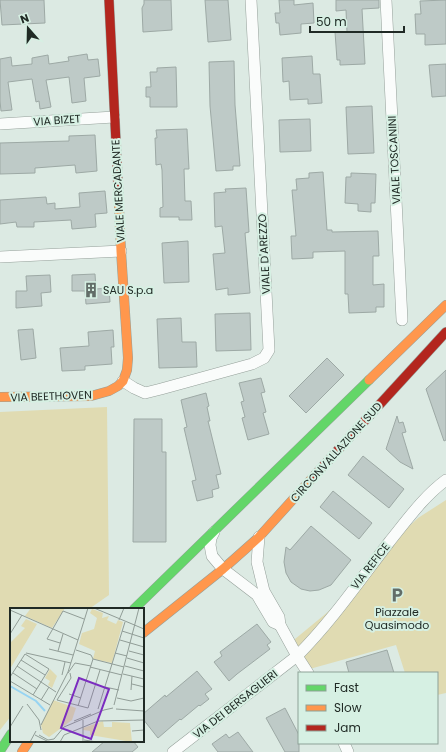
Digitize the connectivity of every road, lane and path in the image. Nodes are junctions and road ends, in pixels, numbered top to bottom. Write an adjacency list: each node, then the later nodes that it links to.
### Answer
1 (109, 0): 4 (main road, VIALE MERCADANTE)
2 (251, 0): 11 (street, VIALE D'AREZZO)
3 (386, 0): 9 (street, VIALE TOSCANINI)
4 (114, 117): 5 (street, VIA BIZET); 6 (main road, VIALE MERCADANTE)
5 (0, 124)
6 (121, 251): 7 (street); 11 (main road, VIALE MERCADANTE)
7 (0, 257)
8 (446, 305): 14 (main road)
9 (402, 320)
10 (446, 332): 15 (main road, CIRCONVALLAZIONE SUD)
11 (123, 381): 12 (main road, VIA BEETHOVEN)
12 (0, 397)
13 (446, 480): 20 (street, VIA REFICE)
14 (214, 531): 16 (street); 17 (main road)
15 (259, 537): 16 (main road, CIRCONVALLAZIONE SUD); 18 (street)
16 (223, 570): 18 (street); 19 (main road, CIRCONVALLAZIONE SUD)
17 (135, 608)
18 (280, 624): 20 (street)
19 (144, 632)
20 (297, 656): 21 (street); 26 (street, VIA DEI BERSAGLIERI)
21 (307, 672)
22 (10, 736): 24 (main road)
23 (28, 742): 25 (main road)
24 (0, 752)
25 (22, 752)
26 (173, 752)

